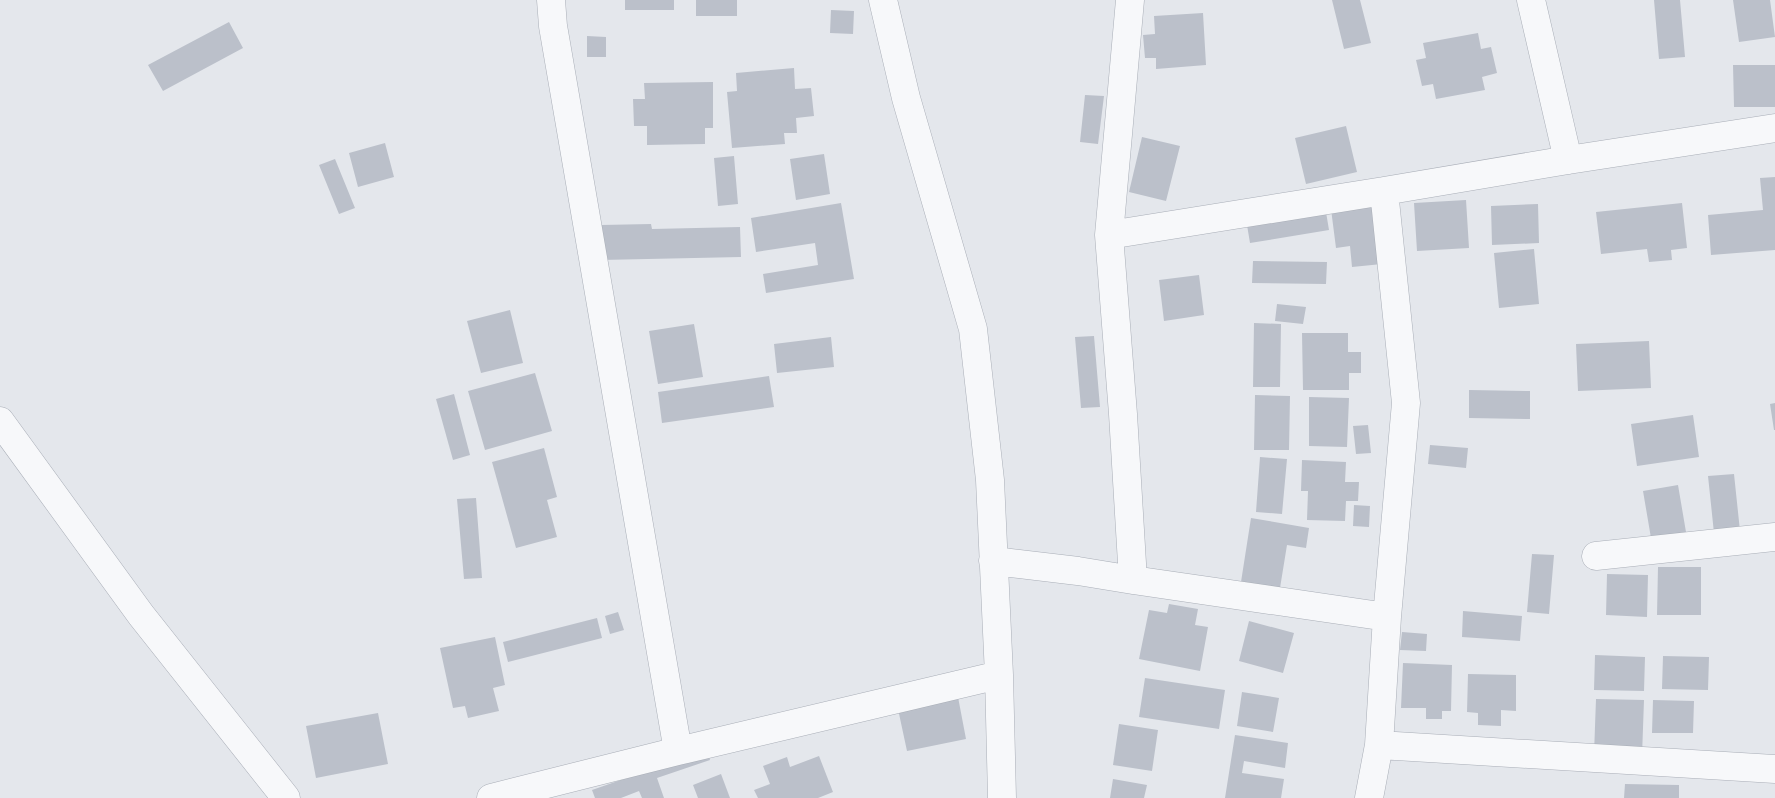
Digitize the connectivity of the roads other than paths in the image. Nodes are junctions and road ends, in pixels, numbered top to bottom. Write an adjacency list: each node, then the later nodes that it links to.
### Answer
1 (551, 0): 17 (street)
2 (883, 0): 12 (street)
3 (1130, 0): 8 (street)
4 (1531, 0): 6 (street)
5 (1775, 128): 6 (street)
6 (1568, 160): 7 (street)
7 (1384, 191): 8 (street); 14 (street)
8 (1109, 235): 13 (street)
9 (0, 421): 19 (street)
10 (1775, 537): 11 (street)
11 (1596, 556)
12 (994, 561): 13 (street); 15 (street)
13 (1133, 580): 14 (street)
14 (1387, 616): 16 (street)
15 (999, 675): 17 (street); 21 (street)
16 (1379, 745): 18 (street); 22 (street)
17 (678, 751): 20 (street)
18 (1775, 769)
19 (286, 798)
20 (492, 798)
21 (1002, 798)
22 (1369, 798)

